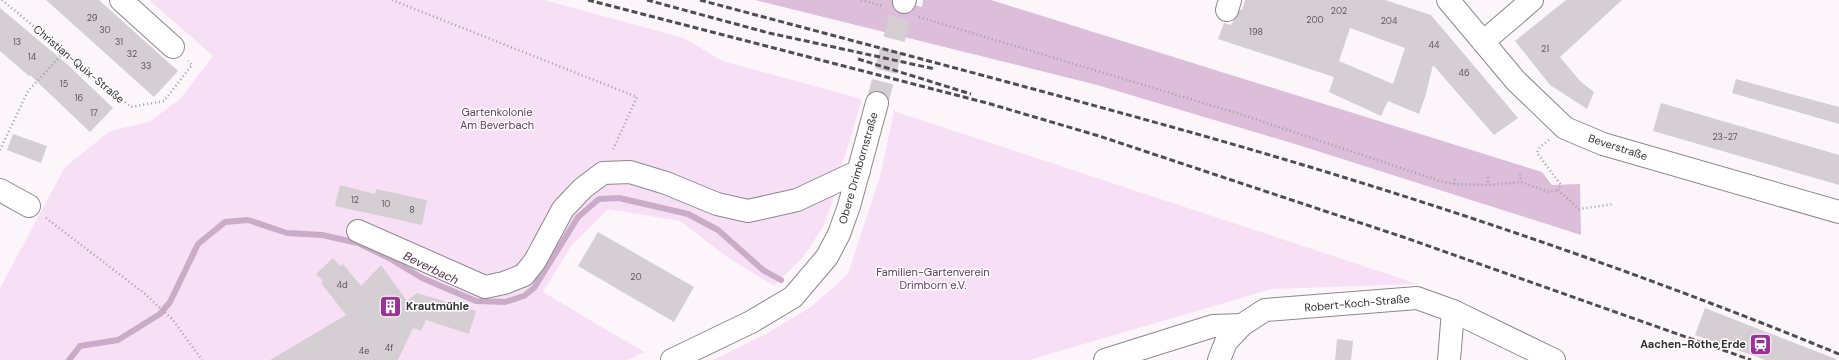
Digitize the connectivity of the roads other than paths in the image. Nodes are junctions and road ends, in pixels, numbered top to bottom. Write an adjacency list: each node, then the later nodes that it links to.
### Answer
1 (121, 0): 5 (street)
2 (1448, 0): 4 (street, Beverstraße)
3 (1532, 0): 4 (street)
4 (1483, 42): 10 (street, Beverstraße)
5 (173, 47)
6 (877, 103): 7 (street, Obere Drimbornstraße)
7 (859, 171): 11 (street); 14 (street, Obere Drimbornstraße)
8 (0, 190): 9 (street)
9 (29, 206)
10 (1839, 212)
11 (358, 231)
12 (1453, 311): 13 (street, Robert-Koch-Straße); 17 (street); 18 (street, Robert-Koch-Straße)
13 (1242, 325): 15 (street); 16 (street, Robert-Koch-Straße)
14 (672, 360)
15 (1105, 360)
16 (1219, 360)
17 (1448, 360)
18 (1554, 360)

